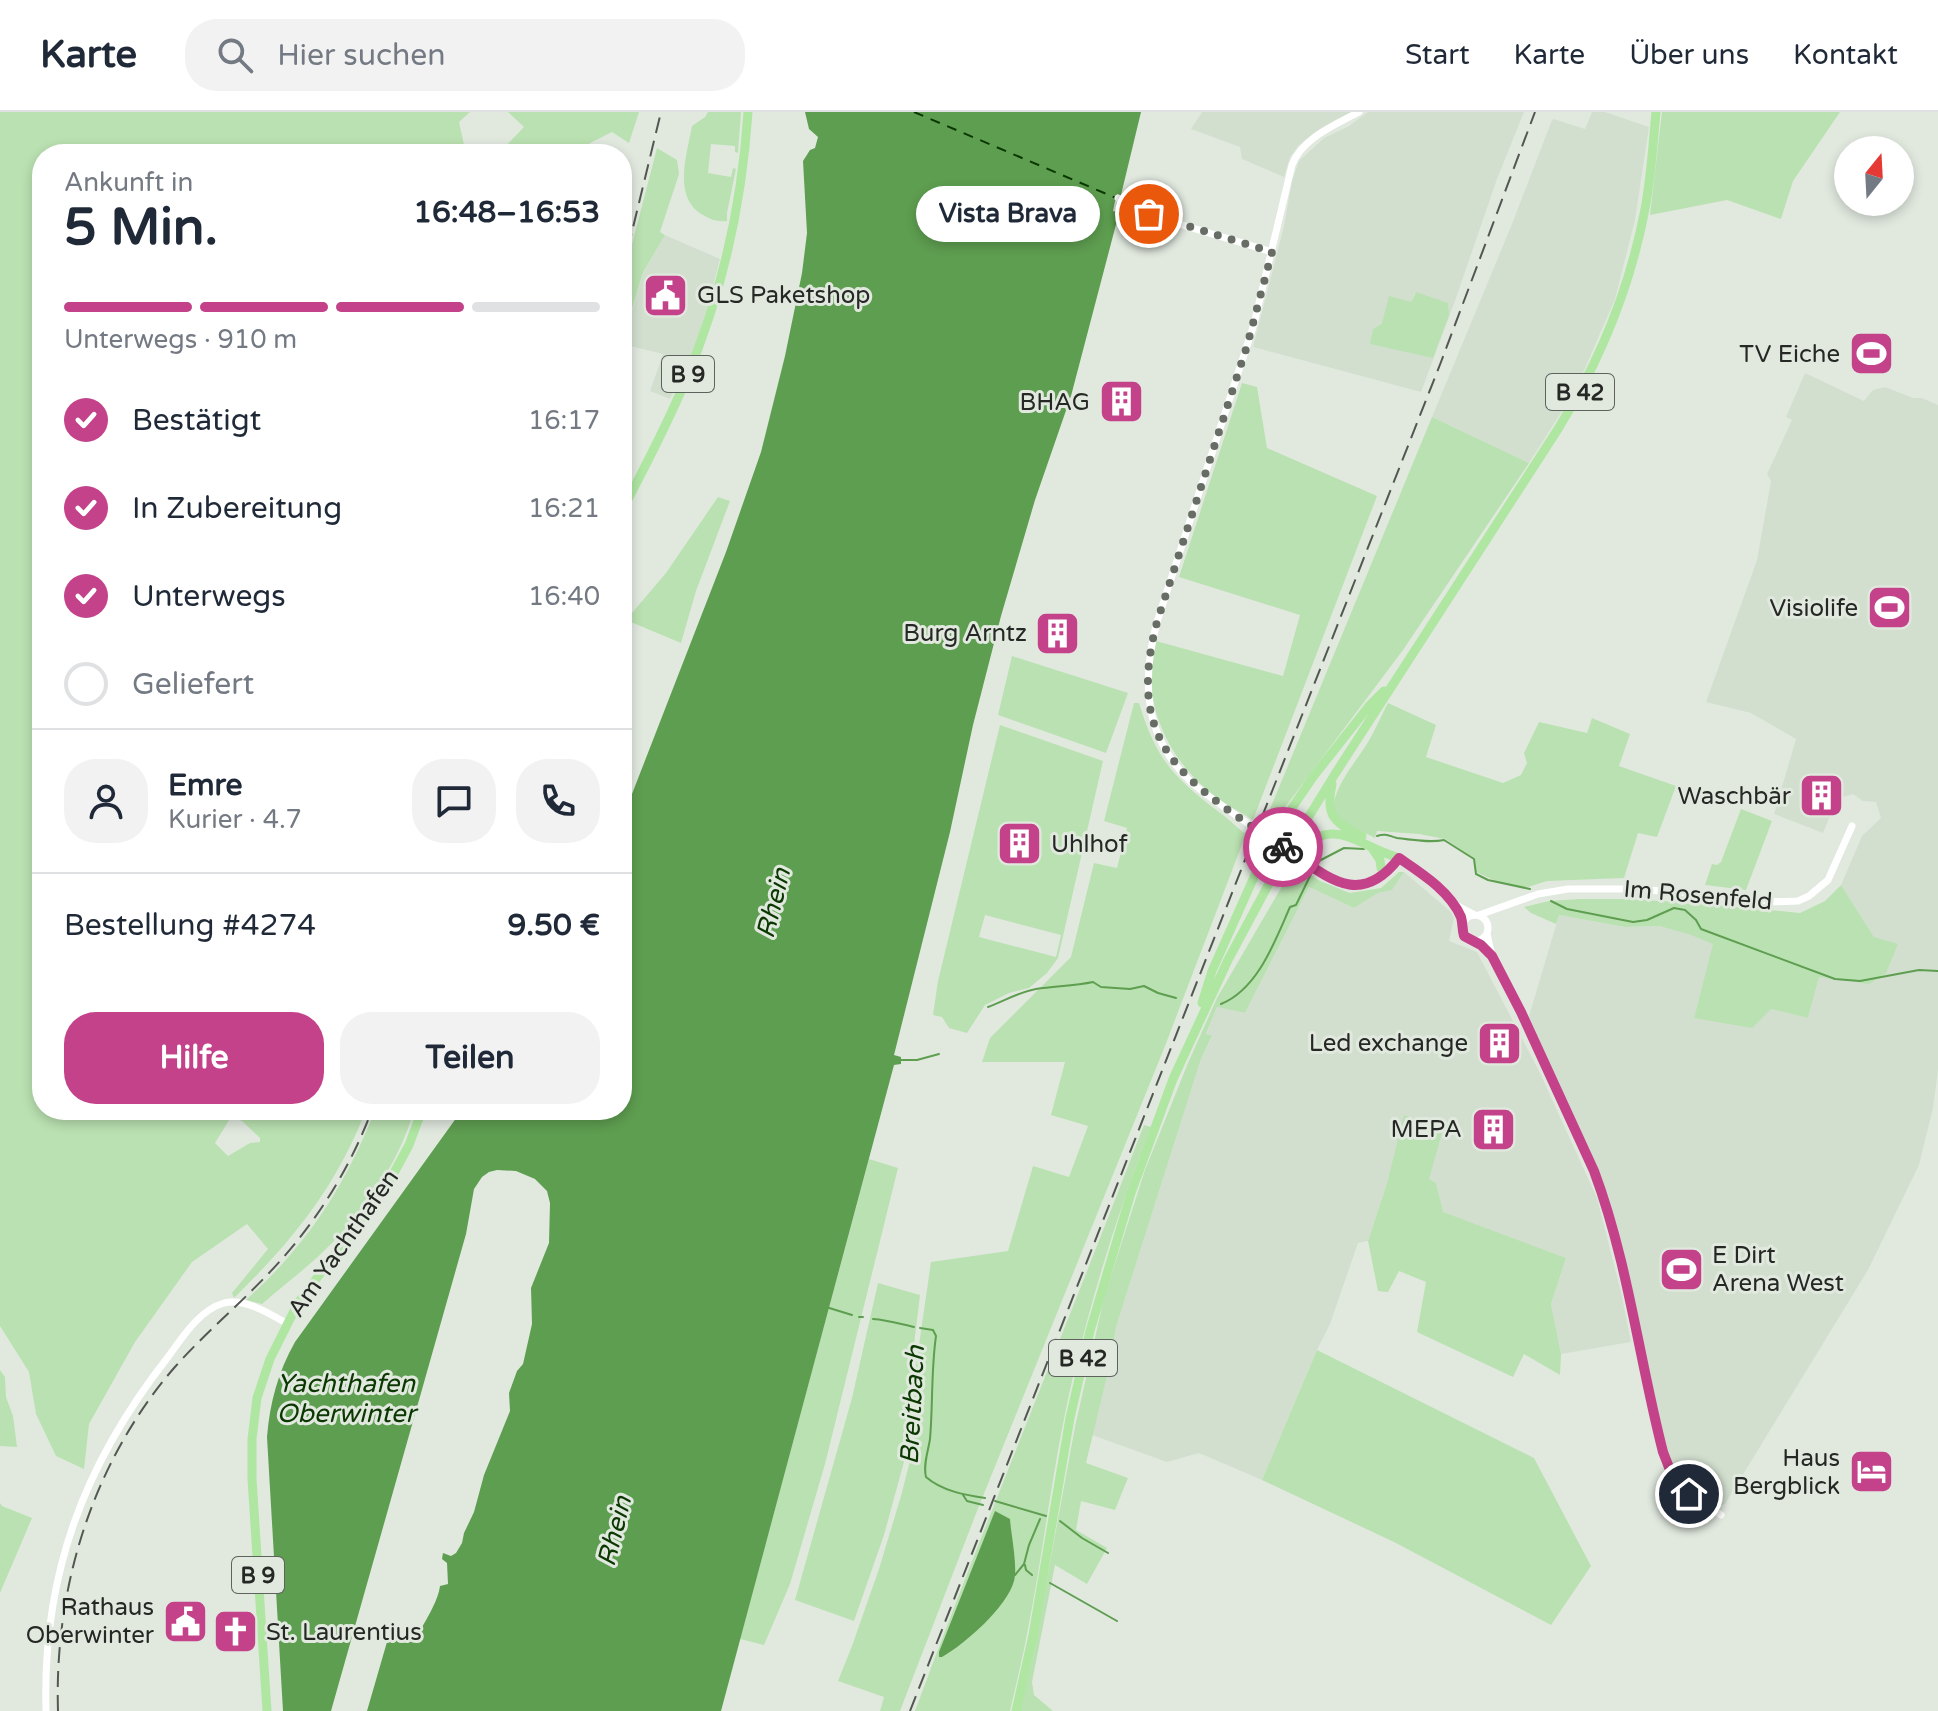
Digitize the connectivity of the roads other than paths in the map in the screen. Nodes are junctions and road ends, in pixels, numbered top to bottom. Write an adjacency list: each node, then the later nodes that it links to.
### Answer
1 (748, 112): 6 (main road, B 9)
2 (1359, 112): 5 (street)
3 (1656, 112): 7 (main road, B 42)
4 (1118, 198): 5 (street)
5 (1272, 252): 10 (street)
6 (632, 491)
7 (1398, 677): 8 (main road, B 42); 10 (main road)
8 (1335, 774): 12 (main road); 13 (main road, B 42)
9 (1852, 826): 17 (street, Im Rosenfeld)
10 (1271, 839): 15 (street); 23 (main road)
11 (1369, 845): 12 (main road); 13 (main road); 14 (main road)
12 (1399, 858): 14 (street); 15 (street); 16 (street)
13 (1279, 865): 23 (main road, B 42)
14 (1381, 868): 15 (street)
15 (1372, 881)
16 (1454, 904): 18 (street); 19 (street)
17 (1505, 906): 18 (street, Im Rosenfeld); 20 (street)
18 (1477, 915): 19 (street); 20 (street)
19 (1463, 924): 21 (street)
20 (1488, 931): 21 (street); 22 (street)
21 (1474, 941): 22 (street)
22 (1492, 956): 26 (street)
23 (1189, 1043): 29 (main road, B 42)
24 (418, 1120): 25 (main road, Am Yachthafen / B 9)
25 (286, 1323): 27 (street); 28 (main road, Am Yachthafen / B 9)
26 (1721, 1515)
27 (46, 1711)
28 (267, 1711)
29 (1016, 1711)

